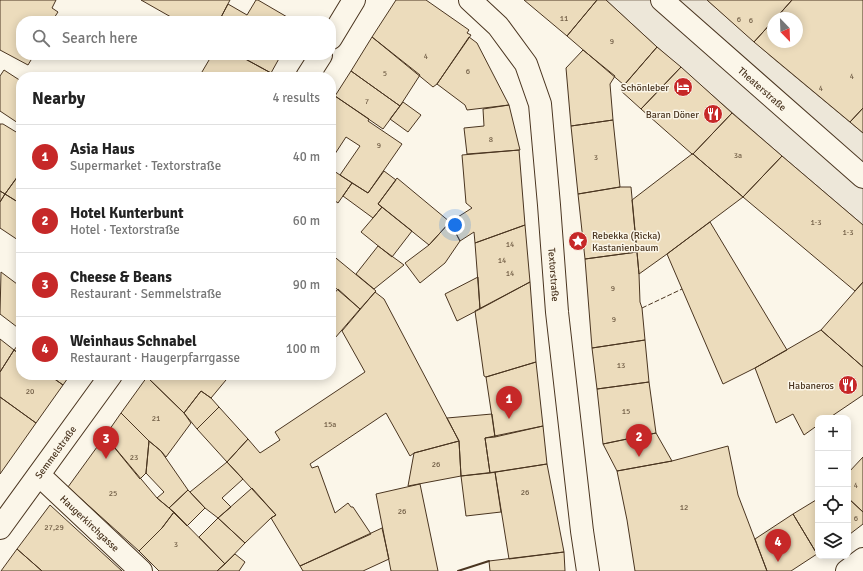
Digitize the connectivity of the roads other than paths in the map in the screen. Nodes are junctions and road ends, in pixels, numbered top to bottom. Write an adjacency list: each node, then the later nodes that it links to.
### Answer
1 (354, 0): 4 (street)
2 (470, 0): 13 (street, Textorstraße)
3 (662, 0): 7 (street, Theaterstraße)
4 (336, 30)
5 (318, 60): 6 (street)
6 (310, 72)
7 (863, 177)
8 (107, 380): 9 (street, Semmelstraße)
9 (39, 475): 10 (street, Semmelstraße); 12 (street, Haugerkirchgasse)
10 (0, 528)
11 (863, 559): 14 (street)
12 (141, 571)
13 (588, 571)
14 (847, 571)

